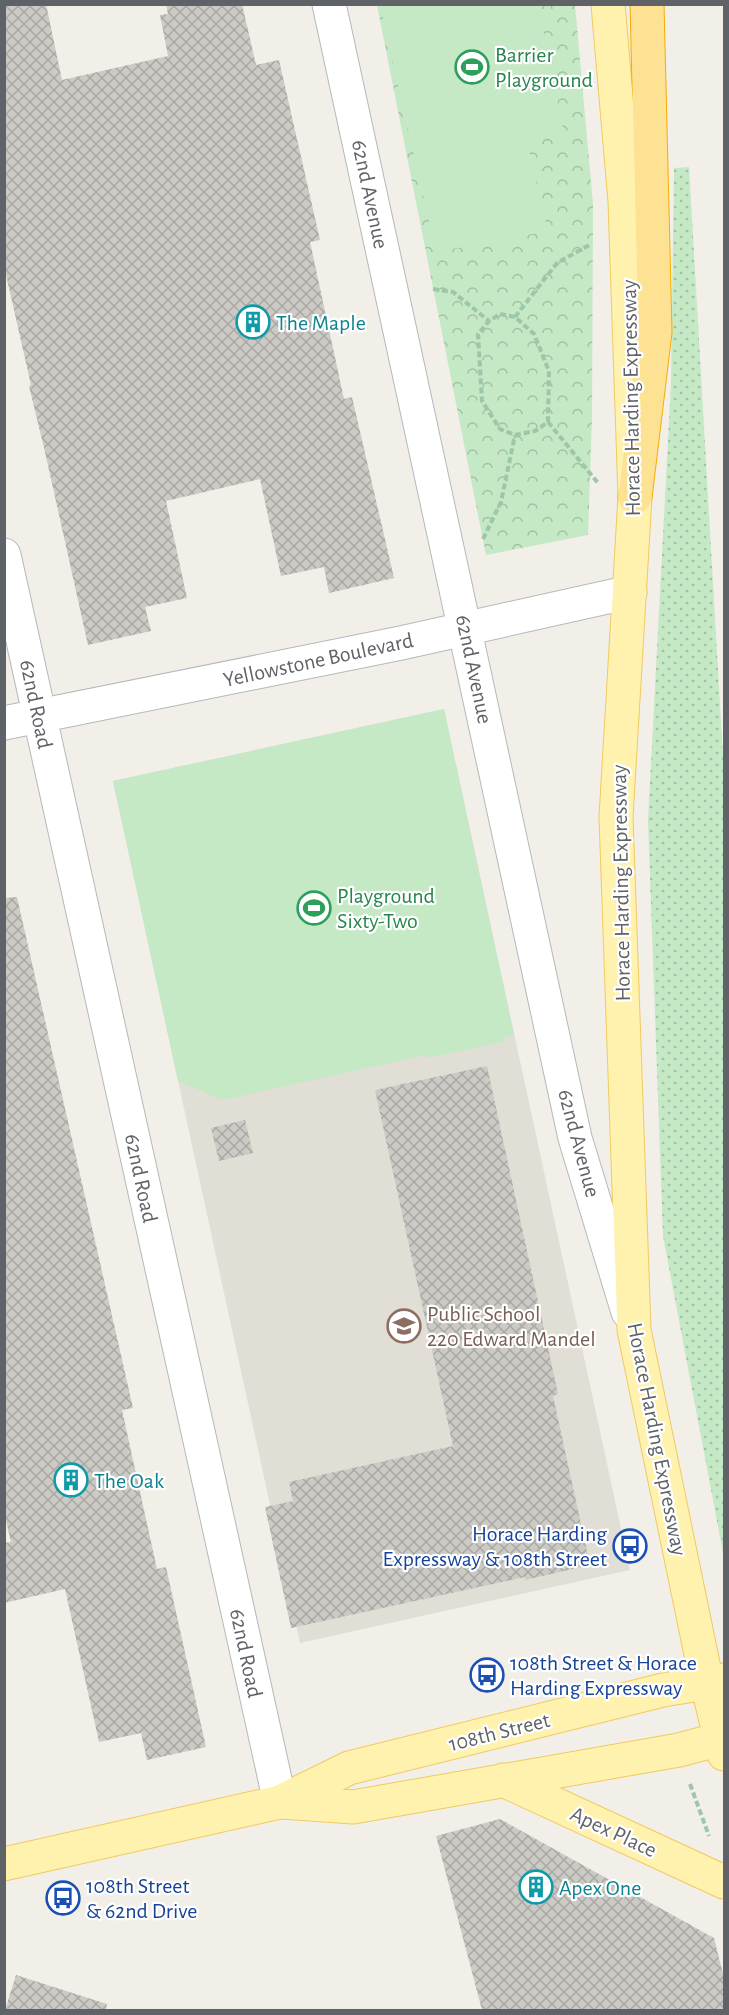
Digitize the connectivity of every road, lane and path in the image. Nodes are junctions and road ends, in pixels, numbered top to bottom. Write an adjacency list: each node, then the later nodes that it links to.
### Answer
1 (329, 4): 14 (street, 62nd Avenue)
2 (609, 4): 10 (main road, Horace Harding Expressway)
3 (647, 4): 10 (highway)
4 (595, 242): 6 (path)
5 (433, 289): 7 (path)
6 (515, 317): 7 (path); 8 (path)
7 (489, 321): 9 (path)
8 (548, 422): 9 (path); 10 (path)
9 (515, 435): 11 (path)
10 (620, 494): 13 (main road, Horace Harding Expressway)
11 (483, 539)
12 (4, 555): 15 (street, 62nd Road)
13 (630, 592): 14 (street, Yellowstone Boulevard); 17 (main road, Horace Harding Expressway)
14 (466, 628): 15 (street, Yellowstone Boulevard); 17 (street, 62nd Avenue)
15 (40, 716): 16 (street, Yellowstone Boulevard); 22 (street, 62nd Road)
16 (4, 723)
17 (634, 1330): 18 (main road, Horace Harding Expressway)
18 (716, 1681): 19 (main road, Horace Harding Expressway); 22 (main road, 108th Street)
19 (723, 1744): 21 (main road, 108th Street)
20 (687, 1777): 23 (path)
21 (503, 1780): 22 (main road, 108th Street); 25 (main road, Apex Place)
22 (280, 1802): 24 (main road, 108th Street)
23 (710, 1839)
24 (4, 1864)
25 (724, 1882)

